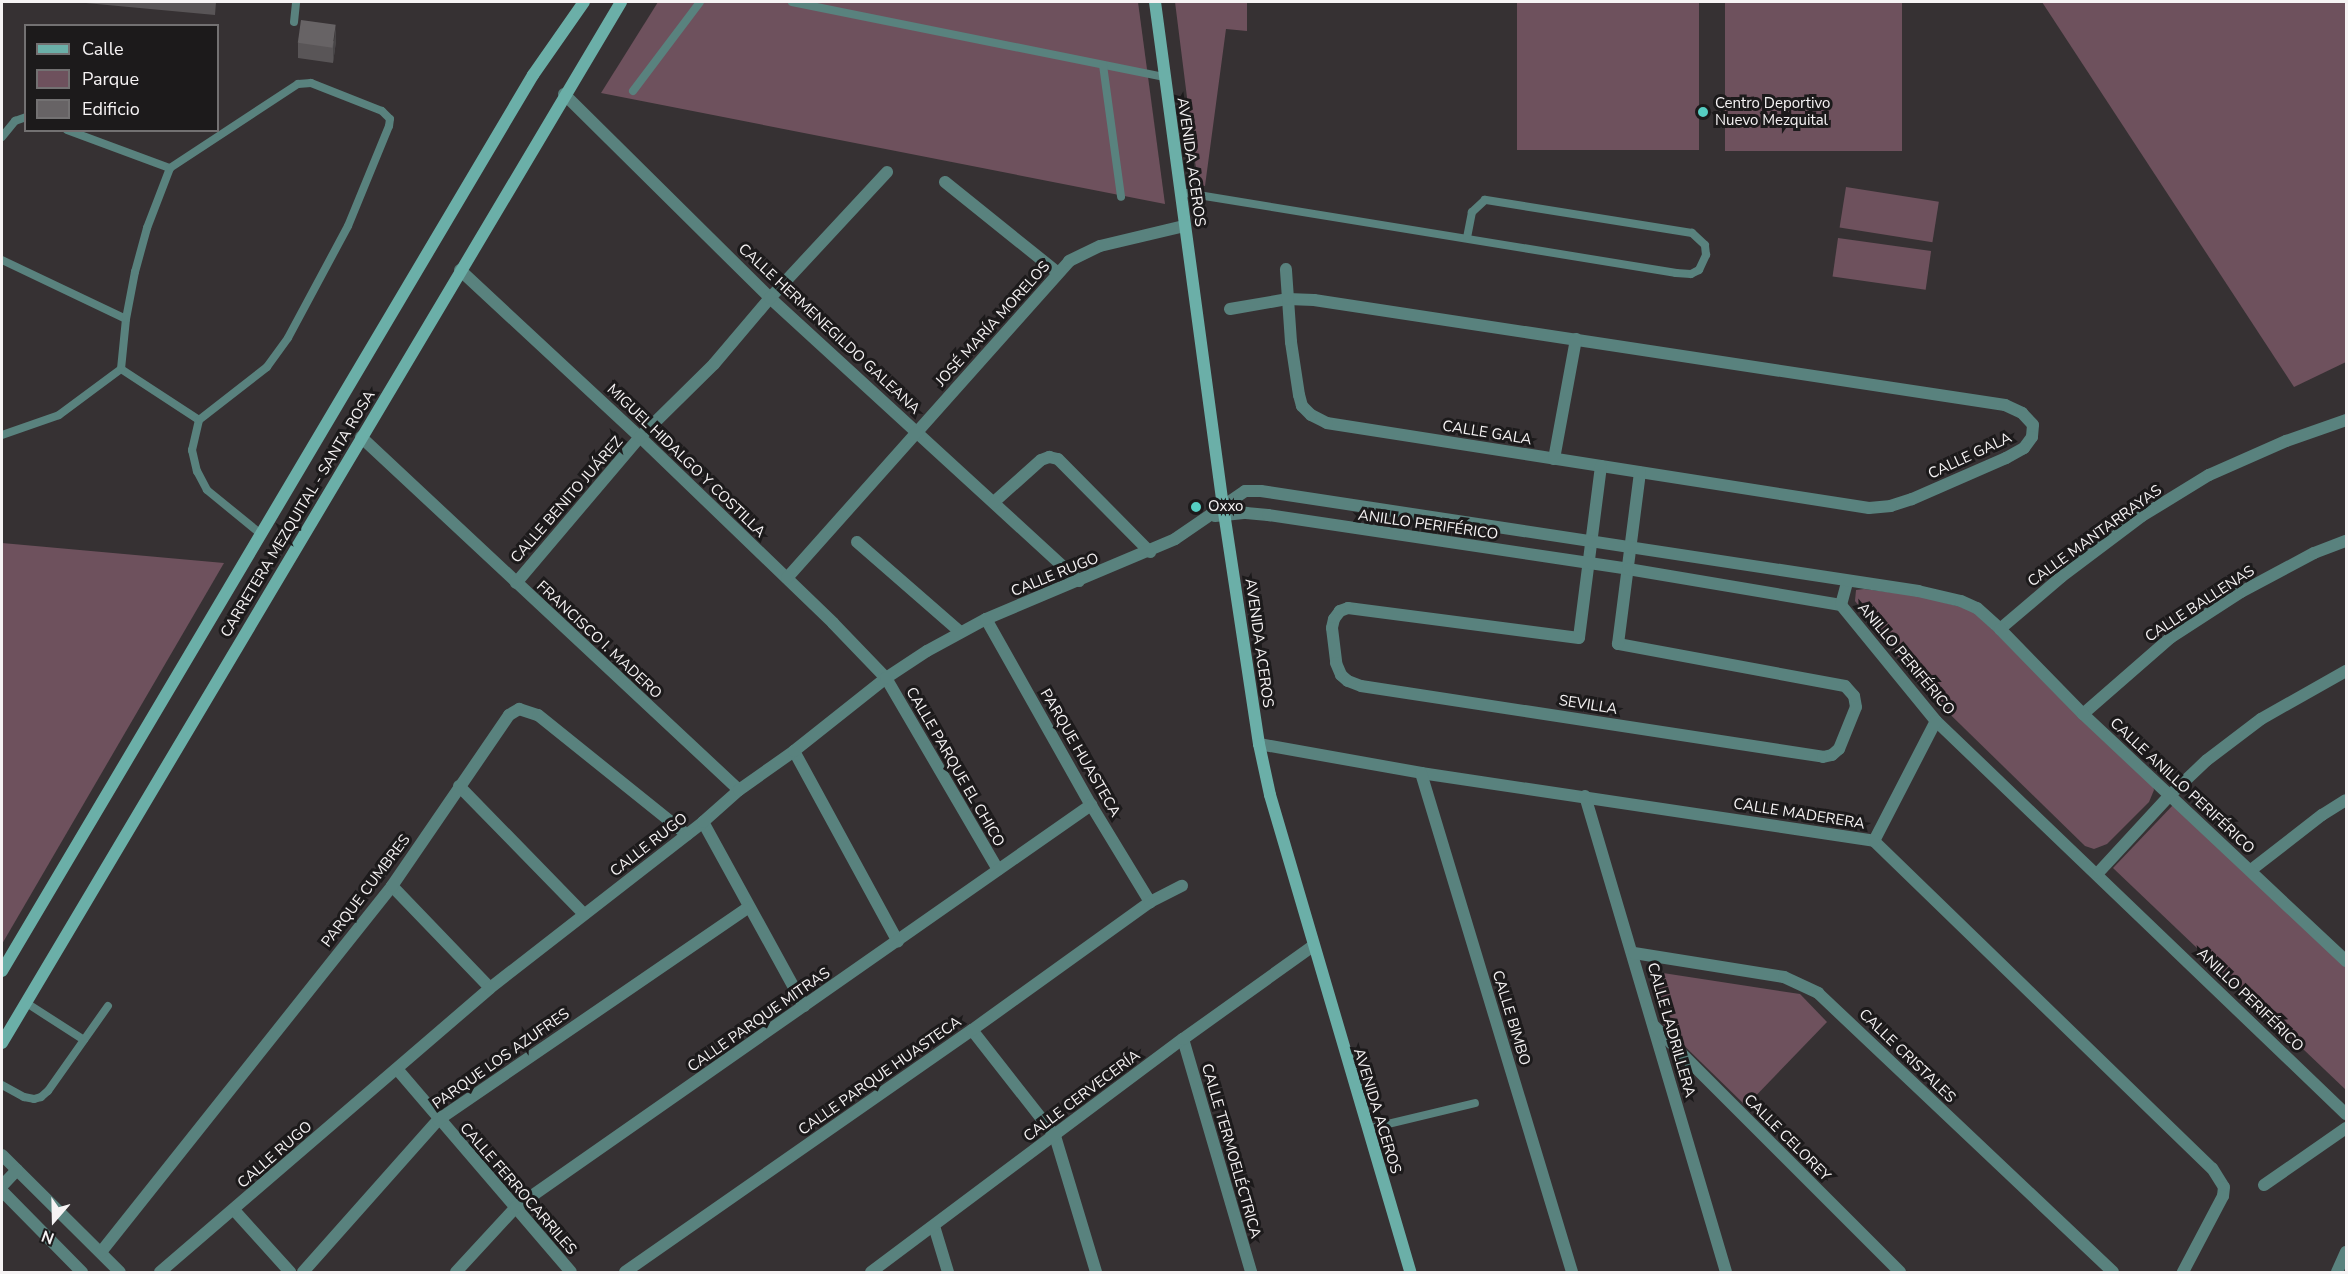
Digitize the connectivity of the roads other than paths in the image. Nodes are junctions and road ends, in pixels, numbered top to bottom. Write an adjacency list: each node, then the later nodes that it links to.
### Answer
1 (296, 2): 7 (lane)
2 (584, 2): 45 (main road, CARRETERA MEZQUITAL - SANTA ROSA)
3 (621, 2): 11 (main road, CARRETERA MEZQUITAL - SANTA ROSA)
4 (700, 2): 10 (lane)
5 (792, 2): 8 (lane)
6 (1155, 2): 9 (main road, AVENIDA ACEROS)
7 (294, 22)
8 (1103, 65): 9 (lane); 19 (lane)
9 (1164, 76): 18 (main road, AVENIDA ACEROS)
10 (633, 91)
11 (564, 94): 24 (main road, CARRETERA MEZQUITAL - SANTA ROSA); 26 (street, CALLE HERMENEGILDO GALEANA)
12 (24, 118): 14 (lane)
13 (72, 132): 15 (lane)
14 (2, 137)
15 (170, 168): 29 (lane); 32 (lane)
16 (887, 172): 26 (street, CALLE BENITO JUÁREZ)
17 (945, 182): 25 (street)
18 (1180, 192): 20 (main road, AVENIDA ACEROS); 21 (lane)
19 (1121, 197)
20 (1184, 226): 25 (street, JOSÉ MARÍA MORELOS); 43 (main road, AVENIDA ACEROS)
21 (1467, 237): 21 (lane)
22 (2, 260): 29 (lane)
23 (1286, 269): 27 (street, CALLE GALA)
24 (460, 270): 36 (main road, CARRETERA MEZQUITAL - SANTA ROSA); 37 (street, MIGUEL HIDALGO Y COSTILLA)
25 (1058, 273): 34 (street, JOSÉ MARÍA MORELOS)
26 (770, 298): 34 (street, CALLE HERMENEGILDO GALEANA); 37 (street, CALLE BENITO JUÁREZ)
27 (1288, 298): 28 (street, CALLE GALA); 30 (street, CALLE GALA); 38 (street, CALLE GALA)
28 (1230, 309)
29 (126, 319): 31 (lane)
30 (1576, 339): 38 (street); 40 (street, CALLE GALA)
31 (121, 369): 32 (lane); 35 (lane)
32 (199, 420): 45 (lane)
33 (2346, 420): 59 (street, CALLE MANTARRAYAS)
34 (917, 432): 41 (street, CALLE HERMENEGILDO GALEANA); 53 (street, JOSÉ MARÍA MORELOS)
35 (2, 435)
36 (361, 437): 56 (street, FRANCISCO I. MADERO); 91 (main road, CARRETERA MEZQUITAL - SANTA ROSA)
37 (640, 437): 53 (street, MIGUEL HIDALGO Y COSTILLA); 56 (street, CALLE BENITO JUÁREZ)
38 (1554, 459): 39 (street, CALLE GALA)
39 (1601, 466): 40 (street, CALLE GALA); 48 (street)
40 (1640, 472): 49 (street)
41 (994, 502): 50 (street); 54 (street, CALLE HERMENEGILDO GALEANA)
42 (1342, 505): 43 (street, ANILLO PERIFÉRICO); 44 (street); 48 (street, ANILLO PERIFÉRICO)
43 (1224, 510): 44 (street, ANILLO PERIFÉRICO); 50 (street, CALLE RUGO); 65 (main road, AVENIDA ACEROS)
44 (1339, 527): 51 (street, ANILLO PERIFÉRICO)
45 (261, 534): 89 (main road, CARRETERA MEZQUITAL - SANTA ROSA)
46 (2346, 541): 63 (street, CALLE BALLENAS)
47 (857, 542): 60 (street)
48 (1594, 543): 49 (street, ANILLO PERIFÉRICO); 51 (street)
49 (1632, 549): 52 (street); 55 (street, ANILLO PERIFÉRICO)
50 (1150, 552): 54 (street, CALLE RUGO)
51 (1590, 563): 52 (street, ANILLO PERIFÉRICO); 52 (street, SEVILLA)
52 (1628, 569): 57 (street, ANILLO PERIFÉRICO)
53 (787, 578): 62 (street, MIGUEL HIDALGO Y COSTILLA)
54 (1078, 581): 58 (street, CALLE RUGO)
55 (1847, 582): 57 (street); 59 (street, ANILLO PERIFÉRICO)
56 (516, 583): 69 (street, FRANCISCO I. MADERO)
57 (1841, 604): 64 (street, ANILLO PERIFÉRICO)
58 (986, 619): 60 (street, CALLE RUGO); 73 (street, PARQUE HUASTECA)
59 (2000, 629): 63 (street, CALLE ANILLO PERIFÉRICO)
60 (960, 632): 62 (street, CALLE RUGO)
61 (2346, 671): 71 (street)
62 (886, 678): 66 (street, CALLE RUGO); 77 (street, CALLE PARQUE EL CHICO)
63 (2083, 714): 71 (street, CALLE ANILLO PERIFÉRICO)
64 (1936, 721): 76 (street); 79 (street, ANILLO PERIFÉRICO)
65 (1259, 744): 67 (street, CALLE MADERERA); 86 (main road, AVENIDA ACEROS)
66 (794, 751): 69 (street, CALLE RUGO); 85 (street)
67 (1421, 773): 70 (street, CALLE MADERERA); 130 (street, CALLE BIMBO)
68 (459, 786): 75 (street, PARQUE CUMBRES); 80 (street, PARQUE CUMBRES); 84 (street)
69 (739, 790): 74 (street, CALLE RUGO)
70 (1585, 796): 76 (street, CALLE MADERERA); 87 (street, CALLE LADRILLERA)
71 (2169, 796): 78 (street, CALLE ANILLO PERIFÉRICO); 79 (street)
72 (2346, 800): 78 (street)
73 (1091, 805): 77 (street, CALLE PARQUE MITRAS); 82 (street, PARQUE HUASTECA)
74 (703, 822): 75 (street, CALLE RUGO); 83 (street)
75 (687, 835): 84 (street, CALLE RUGO)
76 (1874, 841): 134 (street, CALLE MADERERA)
77 (998, 870): 85 (street, CALLE PARQUE MITRAS)
78 (2251, 870): 88 (street, CALLE ANILLO PERIFÉRICO)
79 (2098, 873): 102 (street, ANILLO PERIFÉRICO)
80 (392, 886): 90 (street); 115 (street, PARQUE CUMBRES)
81 (1182, 886): 82 (street, CALLE PARQUE HUASTECA)
82 (1150, 902): 95 (street, CALLE PARQUE HUASTECA)
83 (748, 908): 93 (street); 103 (street, PARQUE LOS AZUFRES)
84 (584, 914): 90 (street, CALLE RUGO)
85 (897, 942): 93 (street, CALLE PARQUE MITRAS)
86 (1313, 946): 96 (street, CALLE CERVECERÍA); 105 (main road, AVENIDA ACEROS)
87 (1634, 953): 94 (street, CALLE LADRILLERA); 133 (street, CALLE CRISTALES)
88 (2344, 954)
89 (2, 971)
90 (490, 988): 99 (street, CALLE RUGO)
91 (25, 1002): 97 (lane); 98 (main road, CARRETERA MEZQUITAL - SANTA ROSA)
92 (108, 1006): 97 (lane)
93 (804, 1006): 112 (street, CALLE PARQUE MITRAS)
94 (1654, 1025): 131 (street, CALLE LADRILLERA); 132 (street, CALLE CELOREY)
95 (972, 1030): 106 (street); 124 (street, CALLE PARQUE HUASTECA)
96 (1183, 1039): 106 (street, CALLE CERVECERÍA); 128 (street, CALLE TERMOELÉCTRICA)
97 (84, 1040): 100 (lane)
98 (2, 1043)
99 (397, 1069): 103 (street, CALLE FERROCARRILES); 113 (street, CALLE RUGO)
100 (2, 1084)
101 (1475, 1103): 105 (lane)
102 (2346, 1114)
103 (438, 1120): 112 (street, CALLE FERROCARRILES); 121 (street, PARQUE LOS AZUFRES)
104 (2346, 1128): 109 (street)
105 (1367, 1129): 129 (main road, AVENIDA ACEROS)
106 (1055, 1136): 114 (street, CALLE CERVECERÍA); 127 (street)
107 (2, 1155): 108 (street)
108 (17, 1170): 110 (street); 115 (street)
109 (2264, 1185)
110 (2, 1186)
111 (2, 1191): 117 (street)
112 (516, 1207): 122 (street, CALLE PARQUE MITRAS); 123 (street, CALLE FERROCARRILES)
113 (234, 1210): 119 (street, CALLE RUGO); 120 (street)
114 (934, 1226): 125 (street, CALLE CERVECERÍA); 126 (street)
115 (101, 1252): 118 (street)
116 (2346, 1252): 135 (street)
117 (82, 1272)
118 (120, 1272)
119 (160, 1272)
120 (290, 1272)
121 (303, 1272)
122 (456, 1272)
123 (571, 1272)
124 (625, 1272)
125 (872, 1272)
126 (948, 1272)
127 (1096, 1272)
128 (1251, 1272)
129 (1410, 1272)
130 (1572, 1272)
131 (1726, 1272)
132 (1900, 1272)
133 (2113, 1272)
134 (2183, 1272)
135 (2337, 1272)

